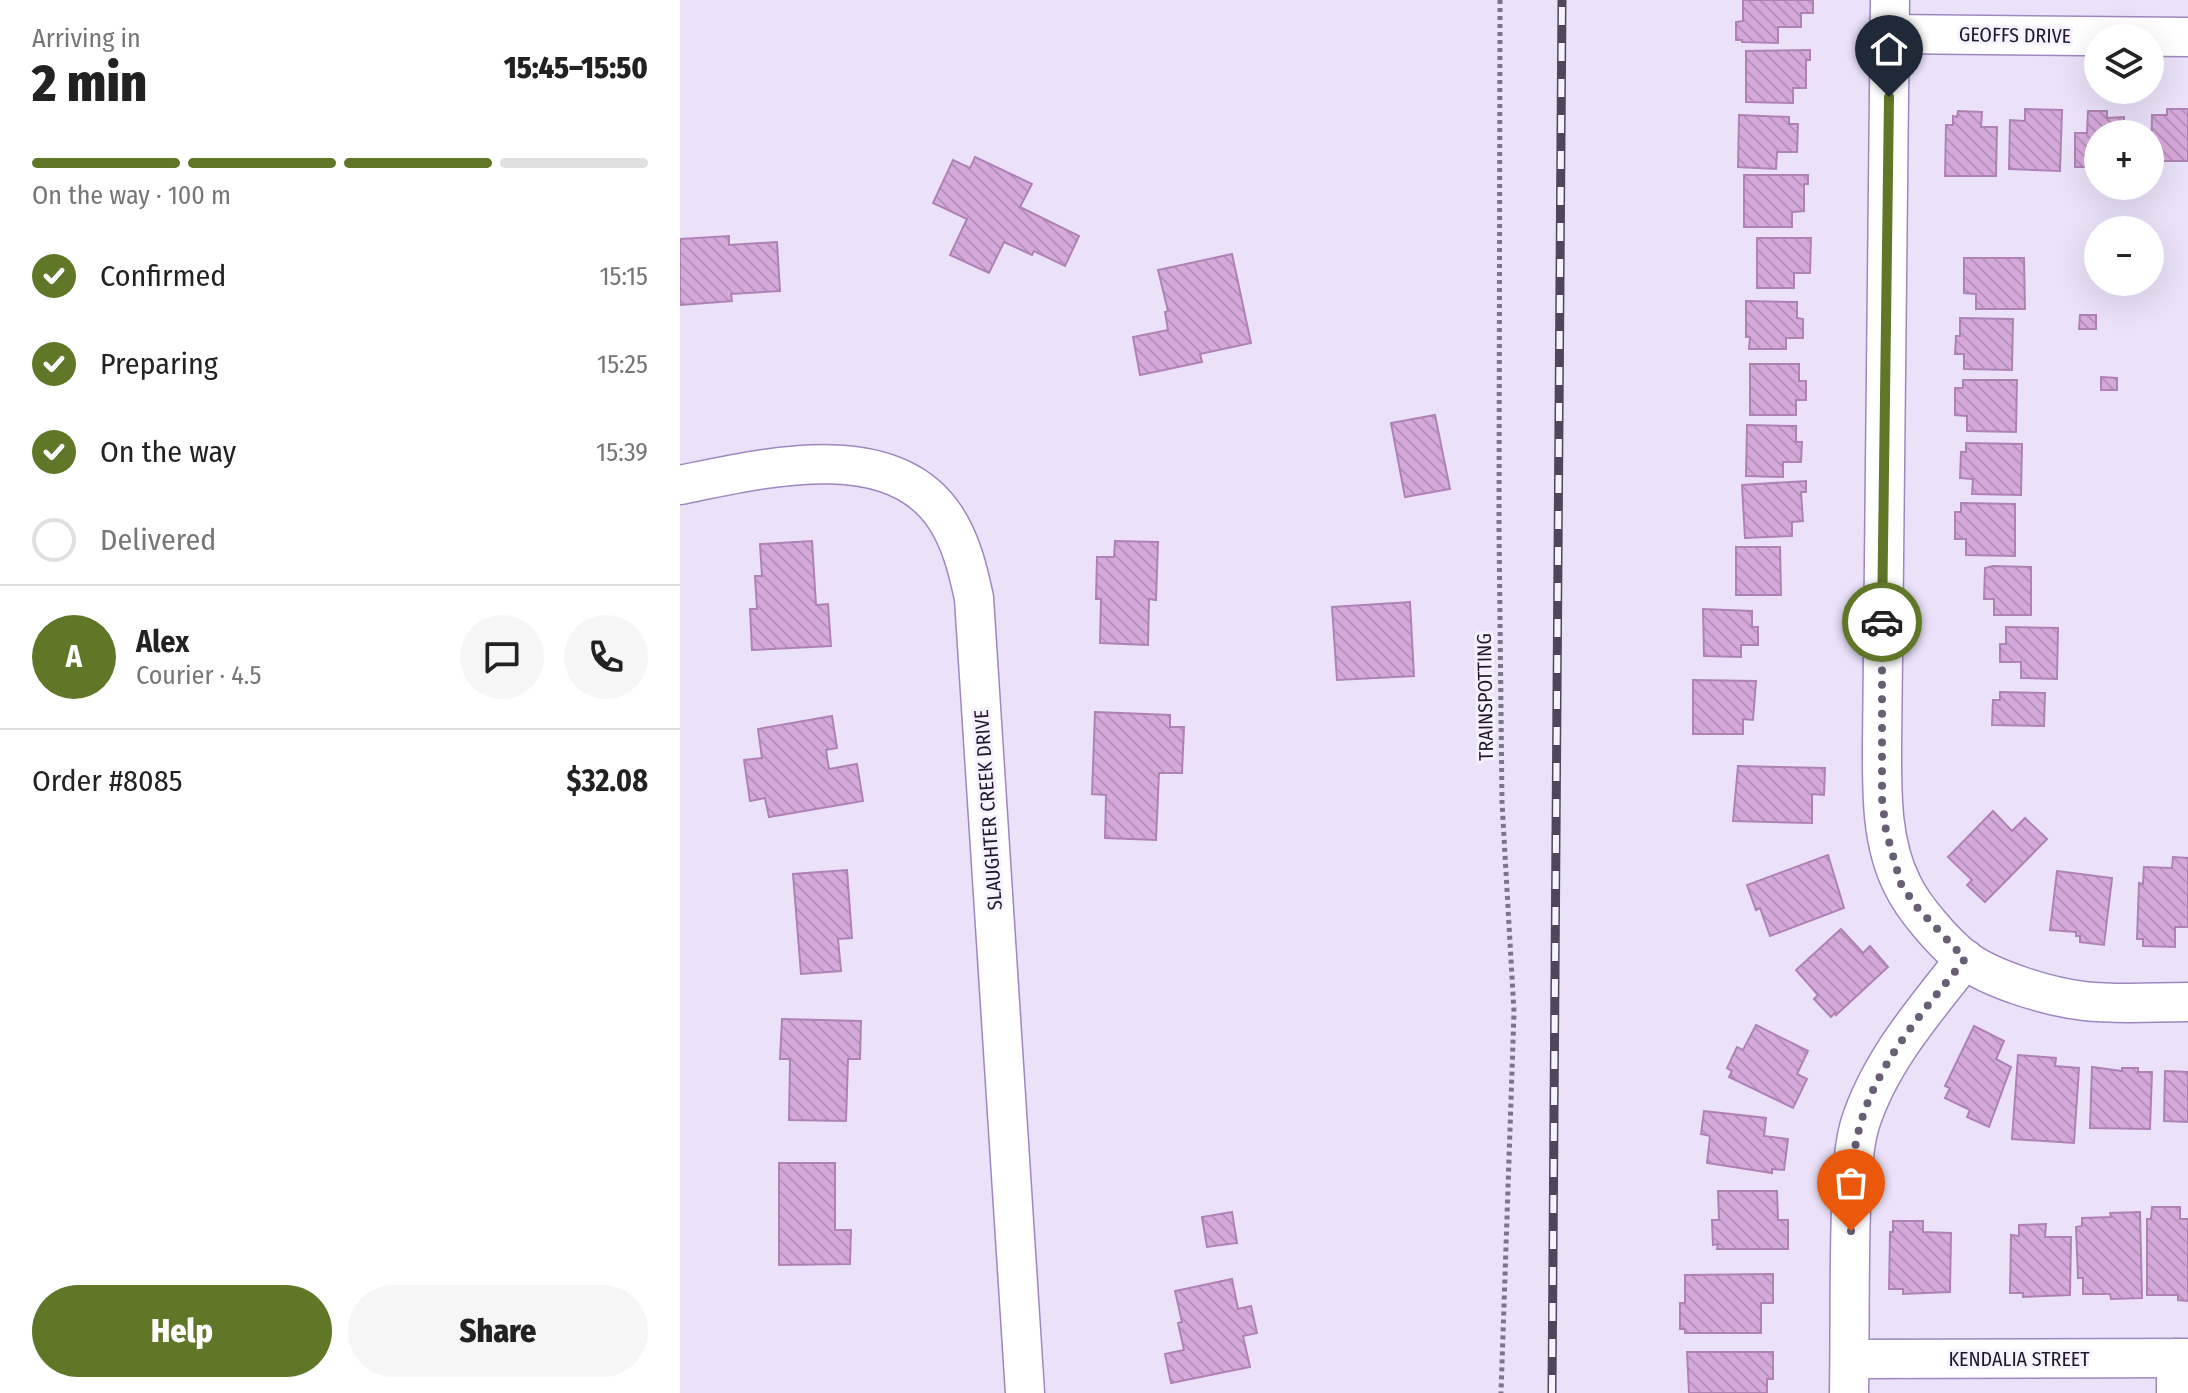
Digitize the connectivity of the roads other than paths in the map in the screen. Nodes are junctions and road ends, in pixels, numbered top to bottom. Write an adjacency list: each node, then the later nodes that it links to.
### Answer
1 (1890, 17): 2 (street, GEOFFS DRIVE); 4 (street)
2 (2188, 37)
3 (680, 485): 8 (street, SLAUGHTER CREEK DRIVE)
4 (1965, 959): 5 (street); 7 (street)
5 (2188, 1002)
6 (2180, 1370): 7 (street, KENDALIA STREET)
7 (1849, 1376)
8 (1025, 1393)

